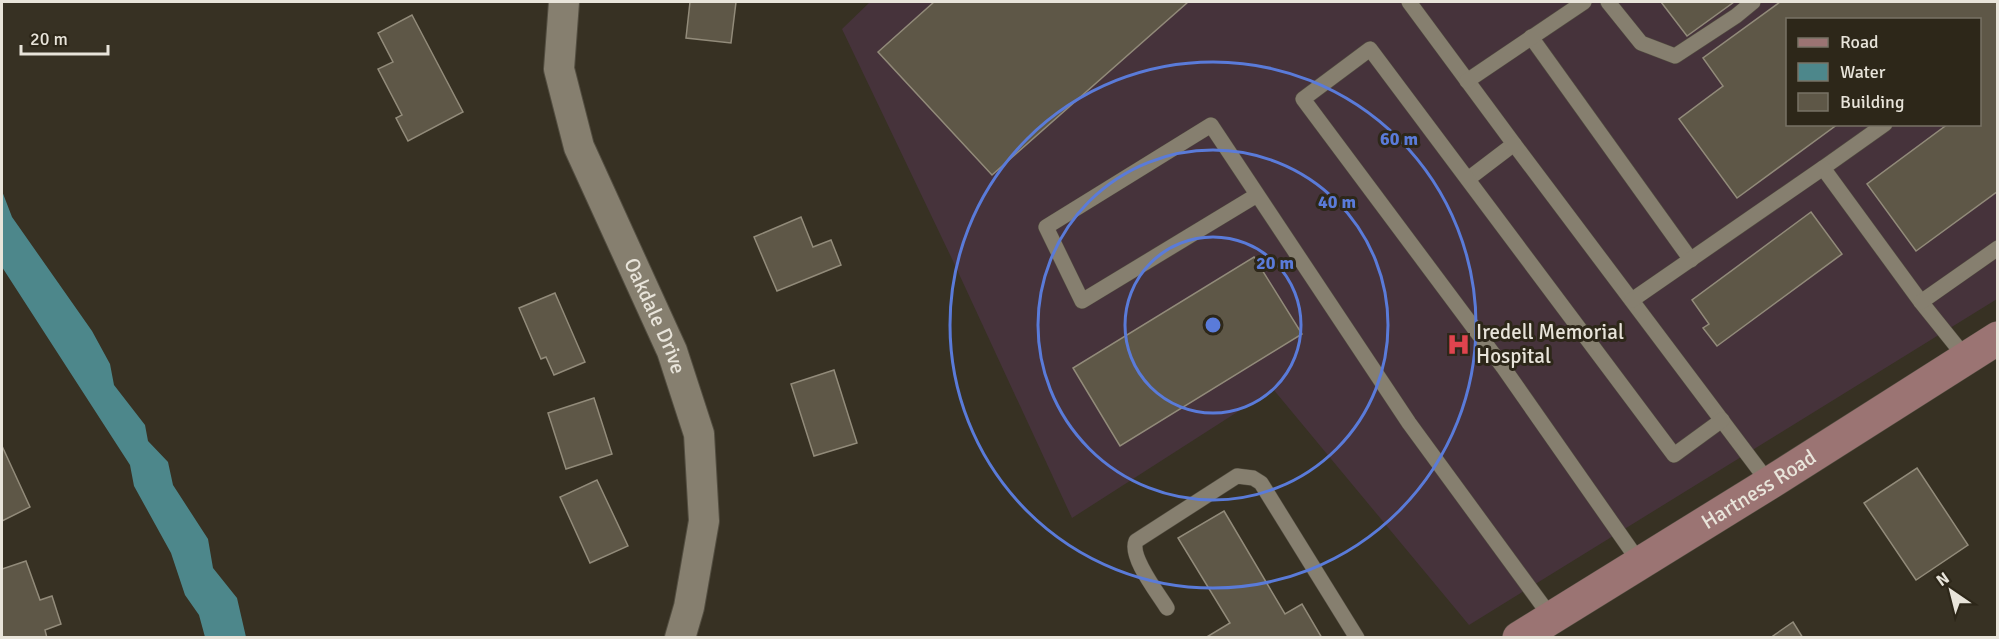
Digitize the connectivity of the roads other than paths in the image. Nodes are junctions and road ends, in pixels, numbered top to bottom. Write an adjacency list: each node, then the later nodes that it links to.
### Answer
1 (564, 2): 24 (street, Oakdale Drive)
2 (1409, 2): 7 (lane)
3 (1584, 2): 6 (lane)
4 (1608, 2): 5 (lane)
5 (1754, 2)
6 (1531, 37): 7 (lane); 14 (lane)
7 (1467, 81): 9 (lane)
8 (1882, 126): 10 (lane)
9 (1514, 144): 11 (lane); 15 (lane)
10 (1822, 168): 14 (lane); 16 (lane)
11 (1468, 179): 19 (lane); 21 (lane)
12 (1257, 195): 12 (lane); 23 (lane)
13 (1998, 249): 16 (lane)
14 (1691, 260): 15 (lane)
15 (1632, 300): 19 (lane)
16 (1921, 302): 18 (lane)
17 (1998, 338): 18 (main road, Hartness Road)
18 (1966, 358): 20 (main road, Hartness Road)
19 (1722, 420): 20 (lane)
20 (1769, 483): 21 (main road, Hartness Road)
21 (1640, 563): 23 (main road, Hartness Road)
22 (1167, 608): 25 (lane)
23 (1551, 617): 26 (main road, Hartness Road)
24 (680, 638)
25 (1357, 638)
26 (1519, 638)

